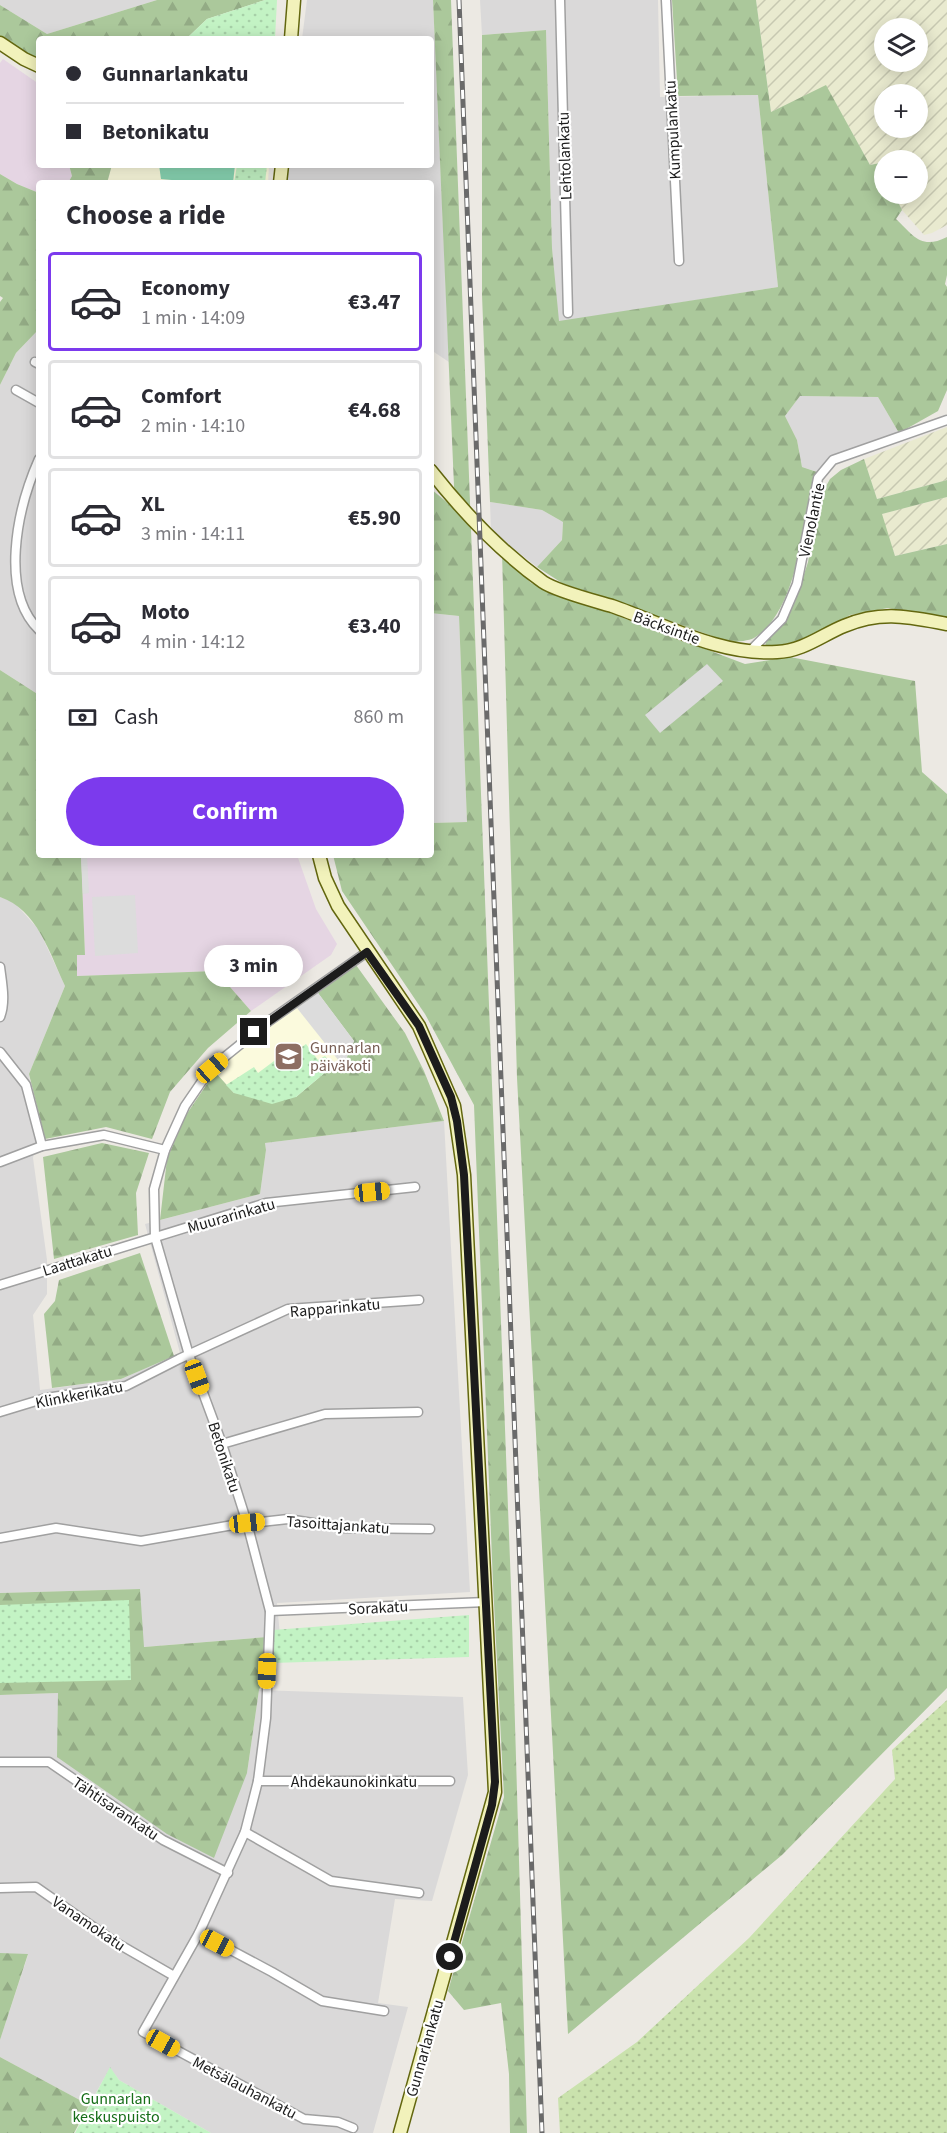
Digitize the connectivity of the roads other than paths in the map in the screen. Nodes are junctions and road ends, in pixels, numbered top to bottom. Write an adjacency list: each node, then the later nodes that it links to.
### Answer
1 (294, 0): 4 (street)
2 (560, 0): 8 (street, Lehtolankatu)
3 (666, 0): 7 (street, Kumpulankatu)
4 (291, 36)
5 (0, 43): 6 (street)
6 (36, 65)
7 (679, 261)
8 (568, 313)
9 (16, 390): 10 (street)
10 (36, 401)
11 (947, 420): 18 (street, Vienolantie)
12 (36, 466): 14 (street)
13 (434, 475): 18 (street, Bäcksintie)
14 (7, 540)
15 (17, 614): 17 (street)
16 (947, 624): 18 (street, Bäcksintie)
17 (36, 628)
18 (749, 652)
19 (320, 858): 20 (street, Gunnarlankatu)
20 (367, 952): 25 (street, Betonikatu); 38 (street, Gunnarlankatu)
21 (0, 967): 22 (street)
22 (0, 1017)
23 (0, 1052): 24 (street)
24 (42, 1146): 25 (street); 26 (street)
25 (165, 1150): 28 (street, Betonikatu)
26 (0, 1162)
27 (415, 1187): 28 (street, Muurarinkatu)
28 (155, 1237): 29 (street, Laattakatu); 31 (street, Betonikatu)
29 (0, 1285)
30 (419, 1300): 31 (street, Rapparinkatu)
31 (189, 1354): 32 (street, Klinkkerikatu); 34 (street, Betonikatu)
32 (0, 1412)
33 (418, 1412): 34 (street)
34 (222, 1444): 35 (street, Betonikatu)
35 (247, 1523): 36 (street, Tasoittajankatu); 37 (street, Tasoittajankatu); 39 (street, Betonikatu)
36 (430, 1529)
37 (0, 1538)
38 (486, 1602): 39 (street, Sorakatu); 52 (street, Gunnarlankatu)
39 (270, 1611): 41 (street, Betonikatu)
40 (0, 1762): 44 (street, Tähtisarankatu)
41 (258, 1781): 42 (street, Ahdekaunokinkatu); 43 (street, Betonikatu)
42 (450, 1781)
43 (245, 1832): 44 (street, Betonikatu); 46 (street)
44 (228, 1873): 47 (street, Betonikatu)
45 (0, 1888): 48 (street, Vanamokatu)
46 (419, 1893)
47 (198, 1933): 48 (street, Betonikatu); 49 (street)
48 (174, 1976): 50 (street, Betonikatu)
49 (384, 2011)
50 (143, 2032): 51 (street, Metsälauhankatu)
51 (353, 2128)
52 (400, 2133)

